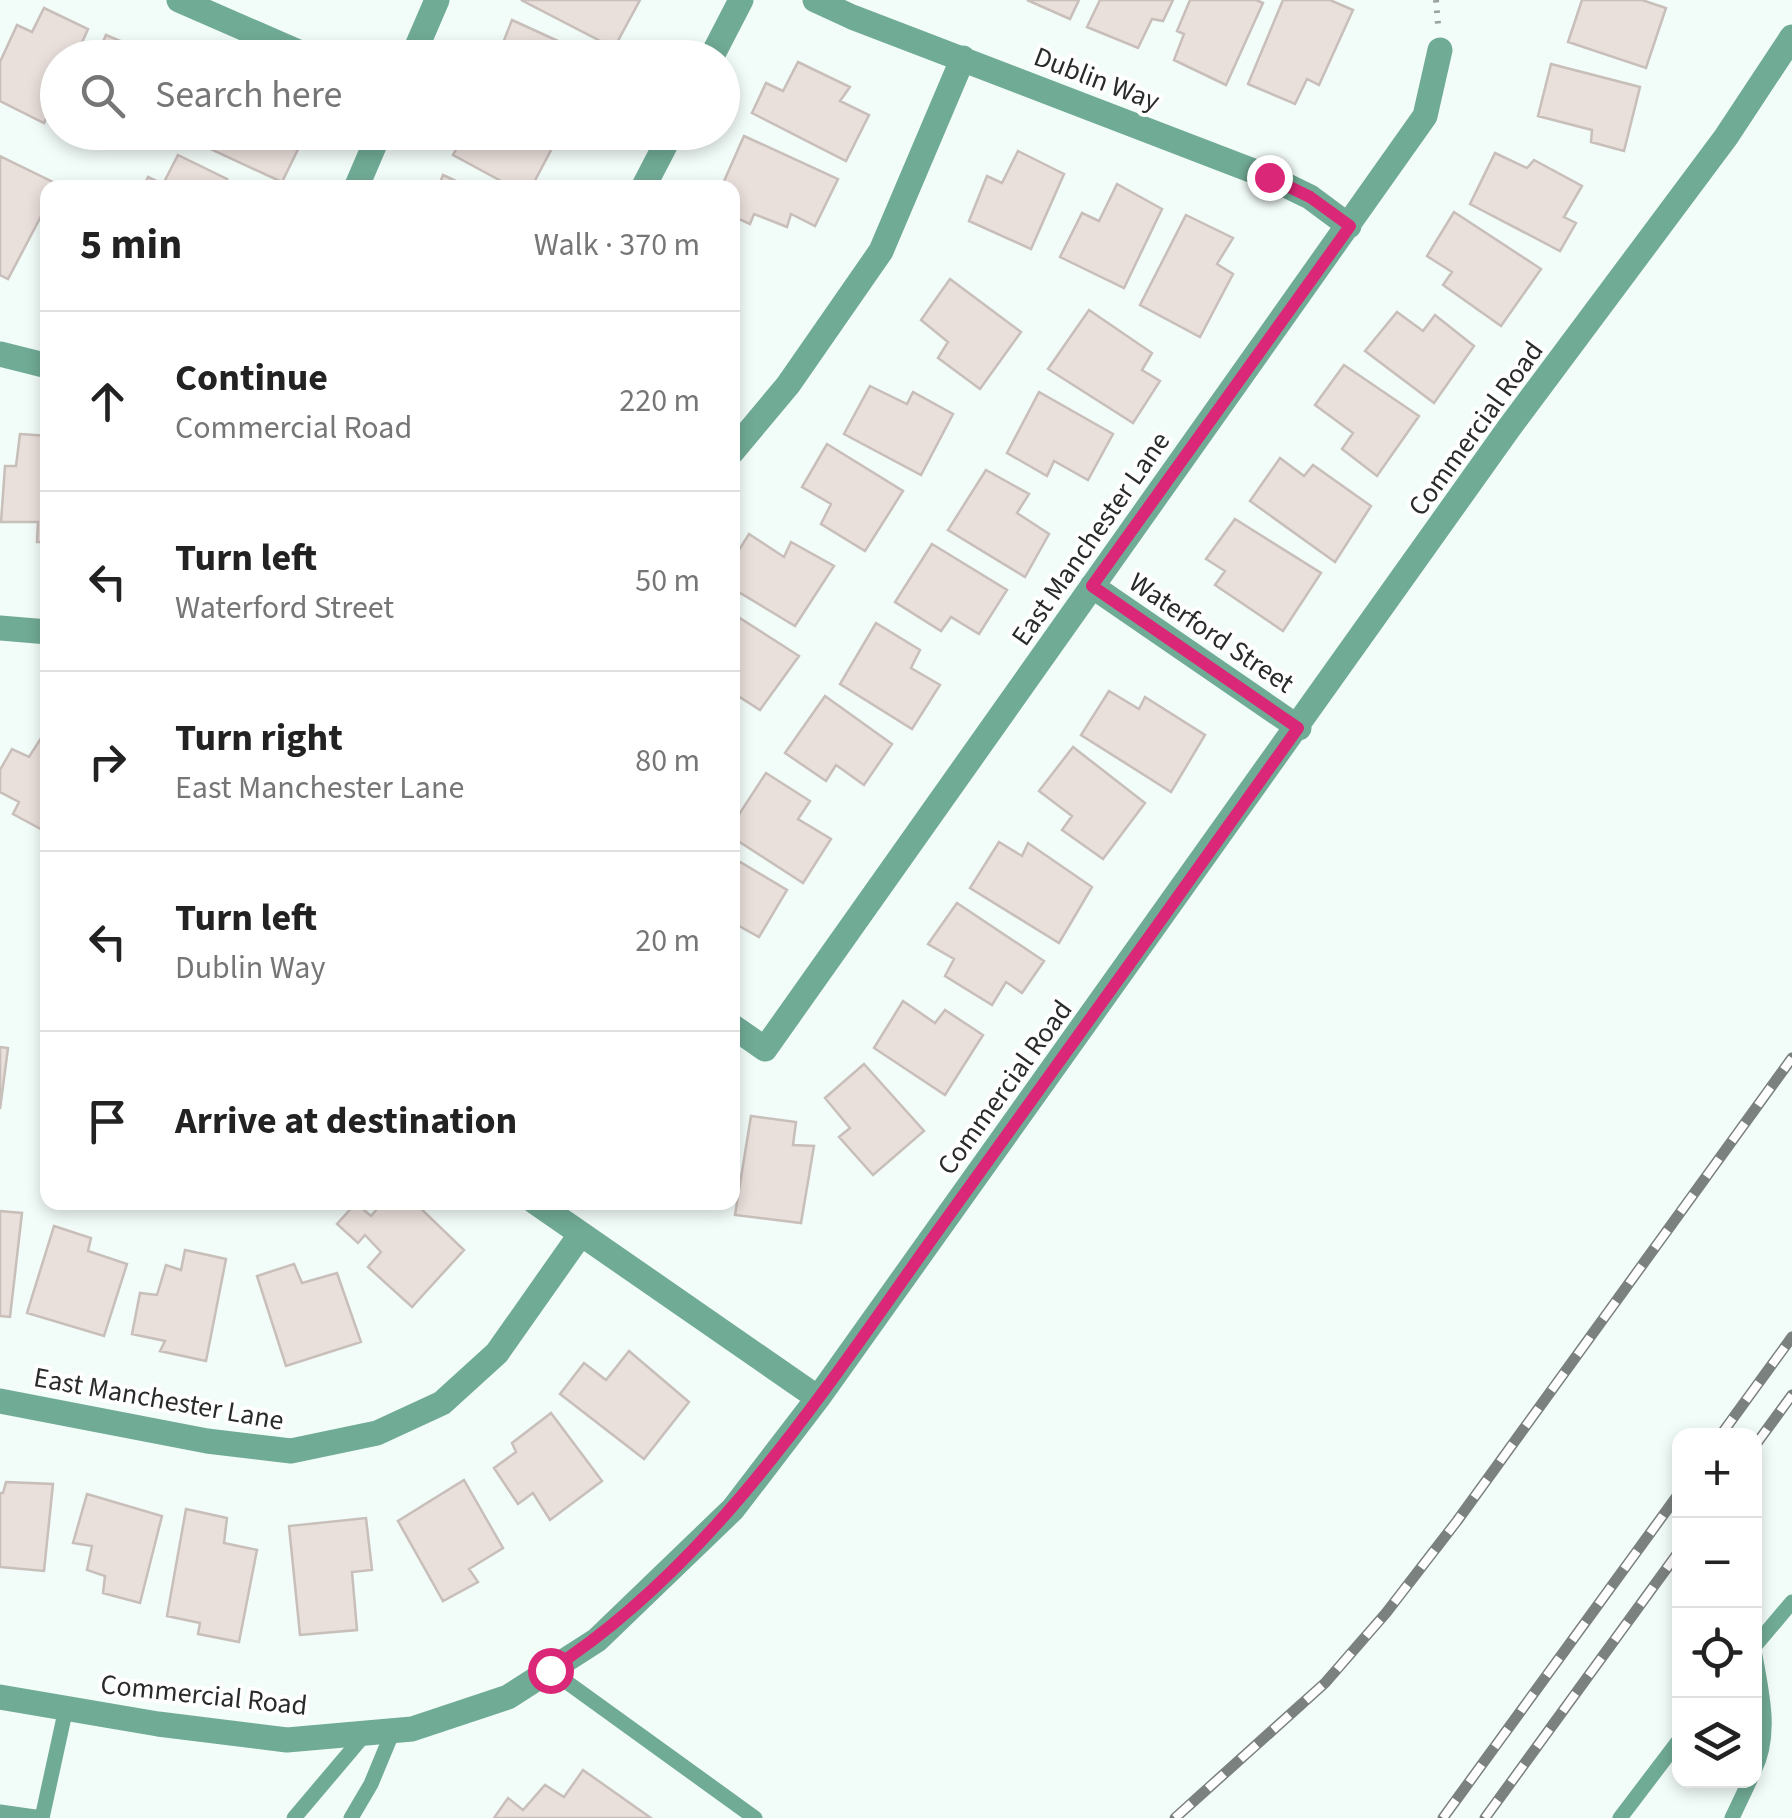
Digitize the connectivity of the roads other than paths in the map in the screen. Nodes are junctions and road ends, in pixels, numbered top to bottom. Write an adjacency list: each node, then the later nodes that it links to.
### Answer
1 (179, 0): 6 (street)
2 (437, 0): 7 (street)
3 (740, 0): 8 (street)
4 (815, 0): 10 (street, Dublin Way)
5 (1792, 37): 22 (street, Commercial Road)
6 (271, 40)
7 (420, 40)
8 (720, 40)
9 (1440, 50): 15 (street, East Manchester Lane)
10 (963, 58): 15 (street, Dublin Way); 18 (street)
11 (372, 150): 13 (street)
12 (663, 150): 14 (street)
13 (359, 180)
14 (647, 180)
15 (1350, 226): 19 (street, East Manchester Lane)
16 (0, 354): 17 (street)
17 (40, 364)
18 (740, 442)
19 (1092, 586): 22 (street, Waterford Street); 23 (street, East Manchester Lane)
20 (0, 628): 21 (street)
21 (40, 631)
22 (1298, 728): 26 (street, Commercial Road)
23 (740, 1032)
24 (545, 1210): 25 (street)
25 (580, 1235): 26 (street); 27 (street, East Manchester Lane)
26 (818, 1398): 30 (street, Commercial Road)
27 (0, 1402)
28 (1792, 1602): 29 (lane)
29 (1762, 1639)
30 (550, 1670): 34 (street, Commercial Road); 43 (lane)
31 (0, 1697): 33 (street, Commercial Road)
32 (1762, 1699): 37 (lane)
33 (66, 1708): 35 (street, Commercial Road); 40 (lane)
34 (392, 1731): 35 (street, Commercial Road); 42 (lane)
35 (366, 1733): 41 (lane)
36 (1672, 1750): 44 (lane)
37 (1762, 1754)
38 (1746, 1788): 45 (lane)
39 (0, 1812): 40 (lane)
40 (42, 1818)
41 (294, 1818)
42 (350, 1818)
43 (755, 1818)
44 (1620, 1818)
45 (1732, 1818)

